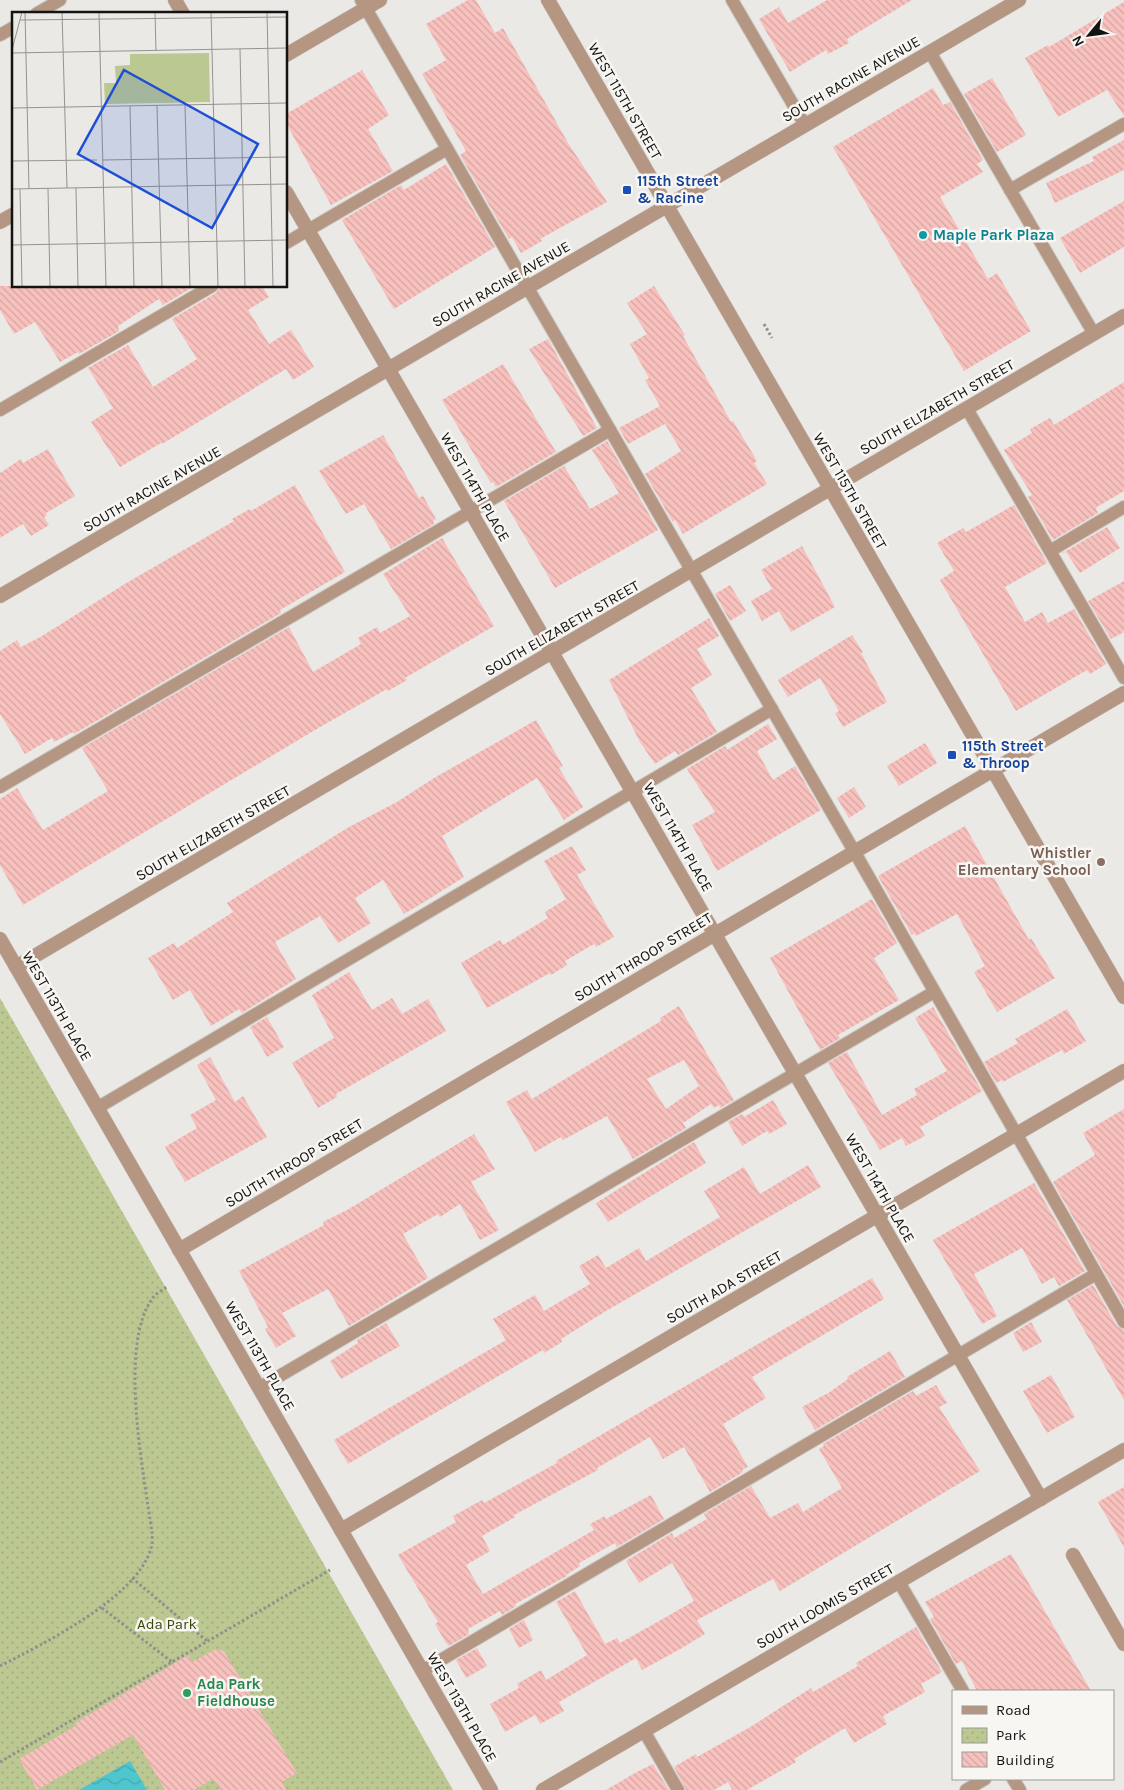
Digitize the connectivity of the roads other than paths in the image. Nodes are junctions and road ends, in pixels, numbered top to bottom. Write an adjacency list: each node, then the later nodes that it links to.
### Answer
1 (60, 0): 8 (lane)
2 (175, 0): 9 (street)
3 (380, 0): 7 (street)
4 (548, 0): 19 (street, WEST 115TH STREET)
5 (732, 0): 15 (lane)
6 (1019, 0): 12 (street, SOUTH RACINE AVENUE)
7 (363, 4): 13 (street); 16 (lane)
8 (39, 12)
9 (182, 12)
10 (12, 28): 11 (lane)
11 (0, 35)
12 (930, 52): 15 (street, SOUTH RACINE AVENUE); 17 (lane)
13 (288, 54)
14 (1124, 124): 17 (lane)
15 (805, 125): 19 (street, SOUTH RACINE AVENUE)
16 (447, 149): 22 (lane); 25 (lane)
17 (1010, 190): 27 (lane)
18 (288, 195): 22 (street, WEST 114TH PLACE)
19 (667, 206): 25 (street, SOUTH RACINE AVENUE); 32 (street, WEST 115TH STREET)
20 (12, 215): 21 (street)
21 (0, 222)
22 (308, 230): 23 (lane); 28 (street, WEST 114TH PLACE)
23 (288, 242)
24 (209, 288): 30 (lane)
25 (527, 288): 28 (street, SOUTH RACINE AVENUE); 31 (lane)
26 (1124, 316): 27 (street, SOUTH ELIZABETH STREET)
27 (1094, 334): 29 (street, SOUTH ELIZABETH STREET)
28 (388, 369): 34 (street, WEST 114TH PLACE); 37 (street, SOUTH RACINE AVENUE)
29 (967, 409): 32 (street, SOUTH ELIZABETH STREET); 35 (lane)
30 (0, 410)
31 (610, 430): 34 (lane); 36 (lane)
32 (830, 489): 36 (street, SOUTH ELIZABETH STREET); 42 (street, WEST 115TH STREET)
33 (1124, 507): 35 (lane)
34 (471, 512): 38 (street, WEST 114TH PLACE); 43 (lane)
35 (1050, 551): 39 (lane)
36 (692, 570): 38 (street, SOUTH ELIZABETH STREET); 41 (lane)
37 (0, 596)
38 (552, 652): 44 (street, WEST 114TH PLACE); 48 (street, SOUTH ELIZABETH STREET)
39 (1124, 678)
40 (1124, 693): 42 (street, SOUTH THROOP STREET)
41 (772, 709): 44 (lane); 45 (lane)
42 (992, 770): 45 (street, SOUTH THROOP STREET); 50 (street, WEST 115TH STREET)
43 (0, 787)
44 (632, 791): 46 (street, WEST 114TH PLACE); 53 (lane)
45 (854, 851): 46 (street, SOUTH THROOP STREET); 49 (lane)
46 (714, 934): 52 (street, WEST 114TH PLACE); 56 (street, SOUTH THROOP STREET)
47 (0, 939): 48 (street, WEST 113TH PLACE)
48 (16, 967): 53 (street, WEST 113TH PLACE)
49 (934, 992): 52 (lane); 54 (lane)
50 (1124, 997)
51 (1124, 1071): 54 (street, SOUTH ADA STREET)
52 (795, 1074): 55 (street, WEST 114TH PLACE); 60 (lane)
53 (97, 1108): 56 (street, WEST 113TH PLACE)
54 (1015, 1134): 55 (street, SOUTH ADA STREET); 57 (lane)
55 (877, 1216): 59 (street, WEST 114TH PLACE); 63 (street, SOUTH ADA STREET)
56 (179, 1250): 60 (street, WEST 113TH PLACE)
57 (1096, 1274): 58 (lane); 59 (lane)
58 (1124, 1322)
59 (958, 1355): 62 (street, WEST 114TH PLACE); 67 (lane)
60 (259, 1388): 63 (street, WEST 113TH PLACE)
61 (1124, 1450): 62 (street, SOUTH LOOMIS STREET)
62 (1041, 1499): 65 (street, SOUTH LOOMIS STREET)
63 (341, 1530): 67 (street, WEST 113TH PLACE)
64 (1073, 1554): 66 (street)
65 (899, 1582): 68 (lane); 69 (street, SOUTH LOOMIS STREET)
66 (1124, 1644)
67 (422, 1671): 71 (street, WEST 113TH PLACE)
68 (961, 1690)
69 (644, 1731): 72 (street, SOUTH LOOMIS STREET); 73 (lane)
70 (983, 1780): 74 (lane)
71 (491, 1790)
72 (543, 1790)
73 (678, 1790)
74 (966, 1790)

